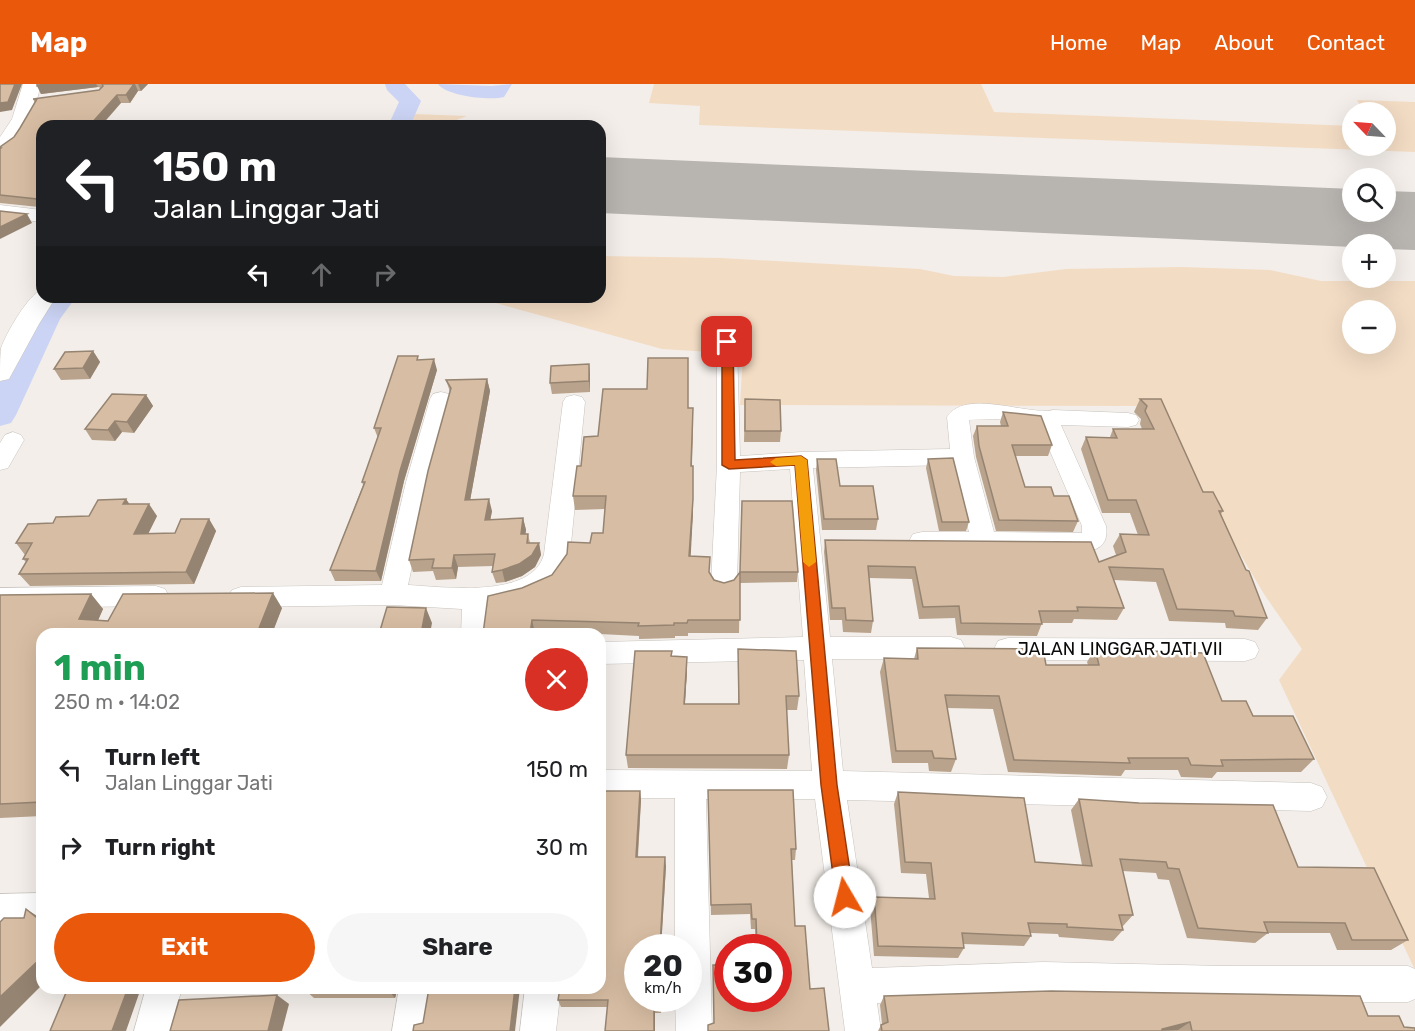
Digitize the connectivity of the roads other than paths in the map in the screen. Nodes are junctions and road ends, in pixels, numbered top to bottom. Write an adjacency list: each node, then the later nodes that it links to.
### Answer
1 (29, 93): 2 (street); 3 (street)
2 (47, 99)
3 (0, 148)
4 (0, 211): 5 (street)
5 (36, 215)
6 (39, 303): 8 (street)
7 (727, 342): 17 (street)
8 (0, 373)
9 (441, 399): 21 (street)
10 (574, 402): 26 (street)
11 (1049, 418): 12 (street); 14 (street); 19 (street)
12 (1128, 420)
13 (13, 440): 16 (street)
14 (962, 457): 15 (street); 19 (street)
15 (801, 460): 17 (street); 29 (street)
16 (0, 462)
17 (729, 465): 20 (street)
18 (902, 541): 19 (street)
19 (984, 541)
20 (724, 584)
21 (393, 595): 24 (street); 26 (street)
22 (125, 596): 23 (street); 25 (street); 27 (street)
23 (184, 596)
24 (219, 597)
25 (0, 598)
26 (476, 599): 28 (street)
27 (111, 625)
28 (474, 628)
29 (816, 648): 30 (street, JALAN LINGGAR JATI VII); 31 (street, JALAN LINGGAR JATI VII); 33 (street)
30 (1245, 650)
31 (606, 653)
32 (606, 783): 34 (street)
33 (829, 785): 34 (street); 35 (street); 39 (street)
34 (690, 786): 46 (street)
35 (1311, 797)
36 (36, 910): 37 (street)
37 (0, 911)
38 (1408, 984): 39 (street)
39 (858, 986): 47 (street)
40 (162, 994): 43 (street)
41 (416, 994): 44 (street)
42 (542, 994): 45 (street)
43 (152, 1031)
44 (410, 1031)
45 (538, 1031)
46 (694, 1031)
47 (863, 1031)

